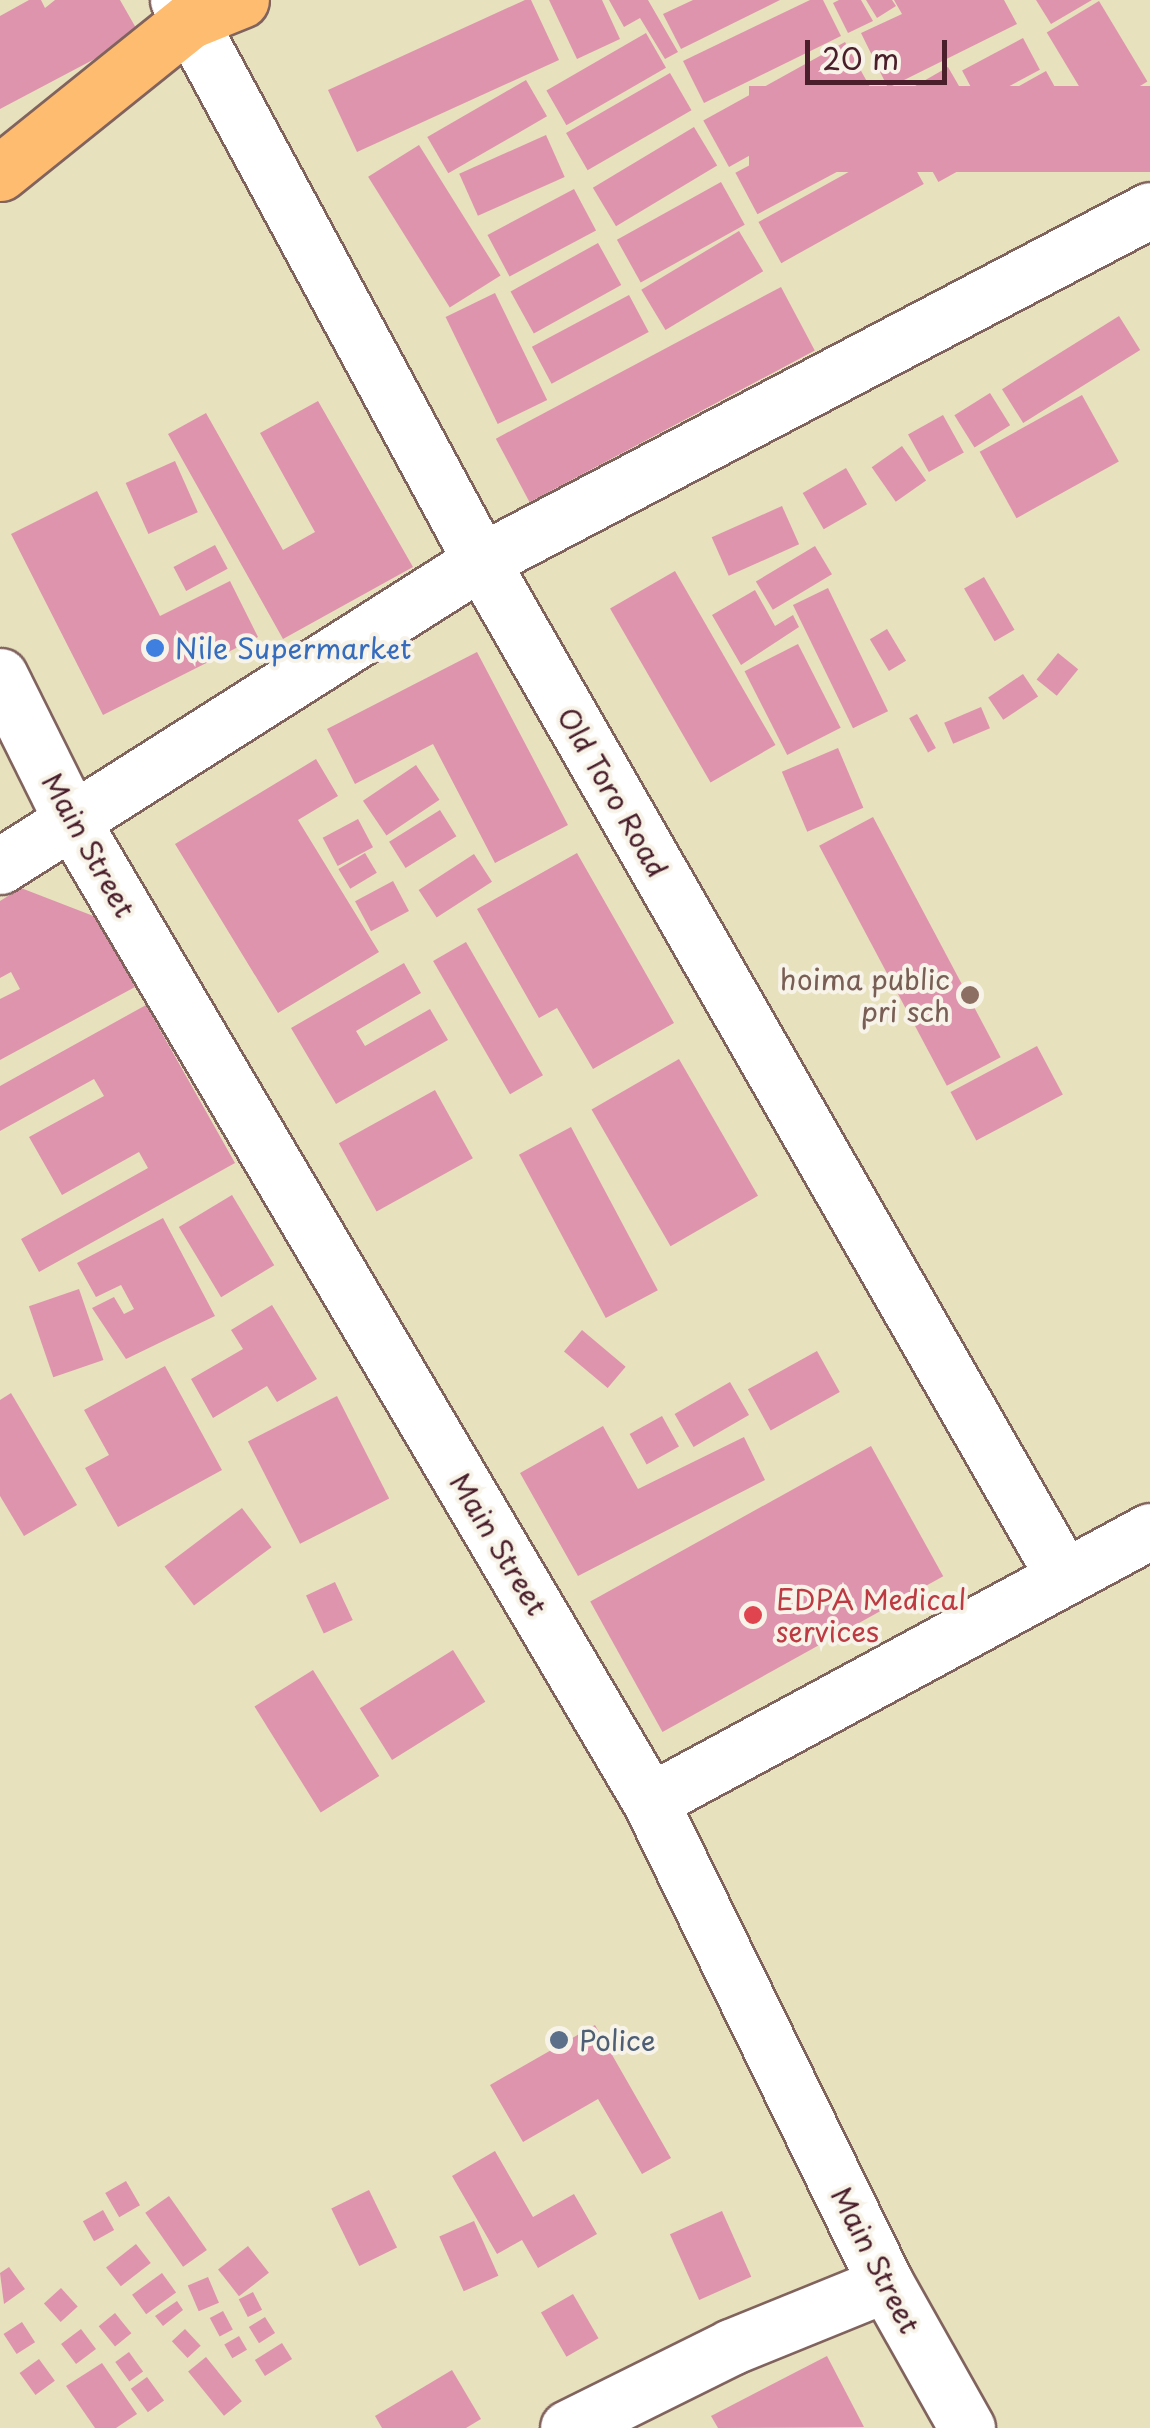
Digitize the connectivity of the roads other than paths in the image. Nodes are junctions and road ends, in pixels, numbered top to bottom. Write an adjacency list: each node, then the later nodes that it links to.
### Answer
1 (241, 0): 2 (main road)
2 (183, 11): 3 (main road); 5 (street, Old Toro Road)
3 (0, 173)
4 (1150, 210): 5 (street)
5 (481, 561): 7 (street); 10 (street, Old Toro Road)
6 (0, 676): 7 (street, Main Street)
7 (72, 821): 8 (street); 11 (street, Main Street)
8 (0, 866)
9 (1150, 1530): 10 (street)
10 (1063, 1576): 11 (street)
11 (650, 1801): 12 (street, Main Street)
12 (886, 2284): 13 (street); 14 (street, Main Street)
13 (568, 2428)
14 (967, 2428)

